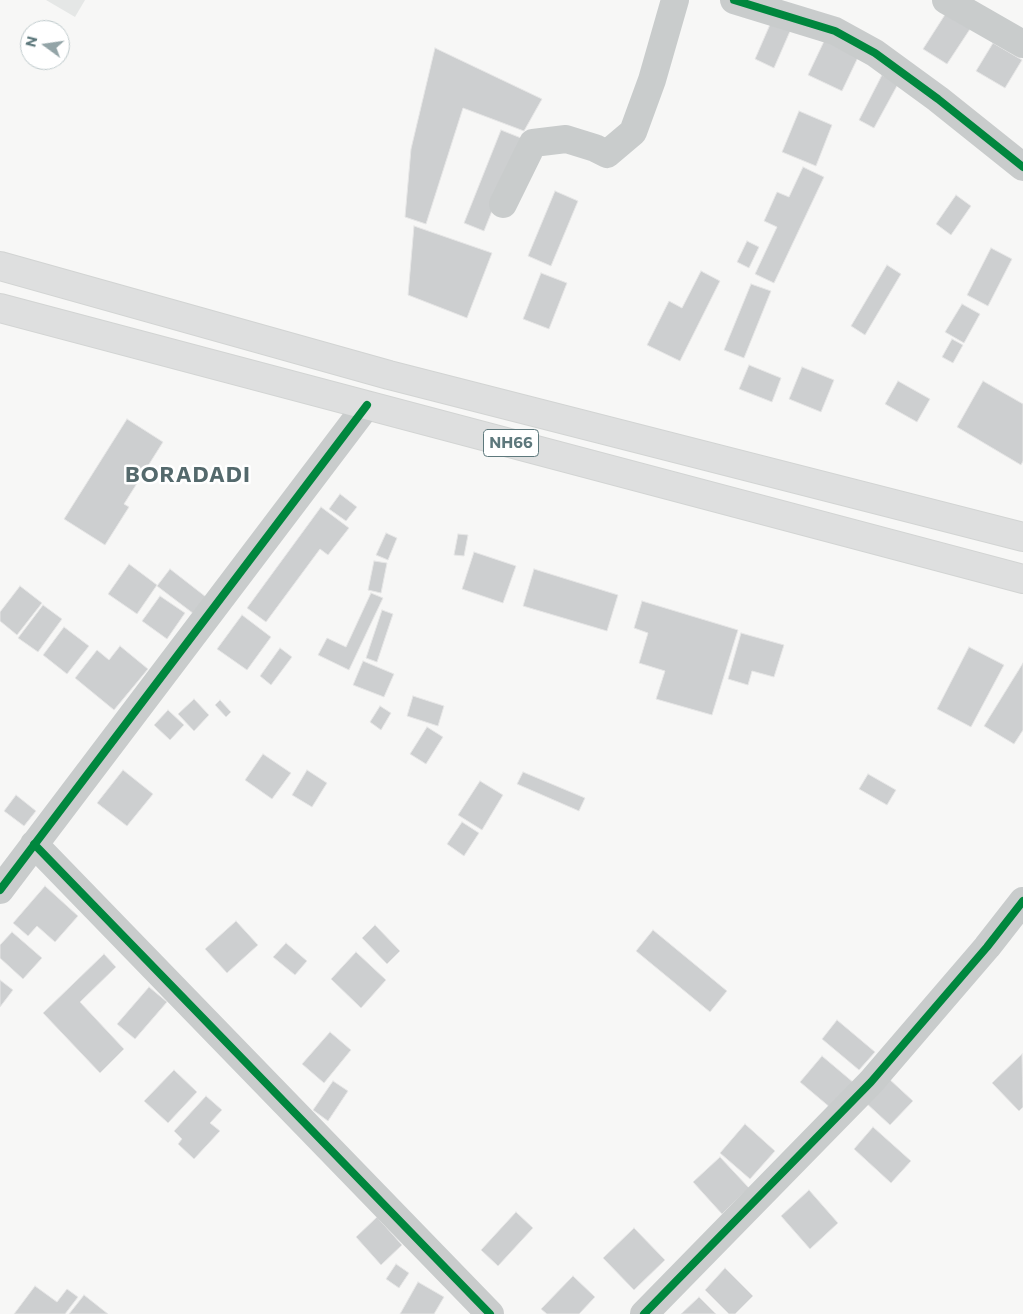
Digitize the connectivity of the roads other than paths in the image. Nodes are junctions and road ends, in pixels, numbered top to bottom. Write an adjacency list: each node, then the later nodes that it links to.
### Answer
1 (675, 0): 6 (street)
2 (734, 0): 5 (street)
3 (946, 0): 4 (street)
4 (1023, 44)
5 (1023, 166)
6 (503, 204)
7 (0, 266): 10 (highway, NH66)
8 (0, 308): 9 (highway, NH66)
9 (367, 405): 11 (highway, NH66); 12 (street)
10 (1023, 537)
11 (1023, 579)
12 (34, 844): 13 (street); 15 (street)
13 (0, 890)
14 (1023, 901): 16 (street)
15 (490, 1314)
16 (644, 1314)

